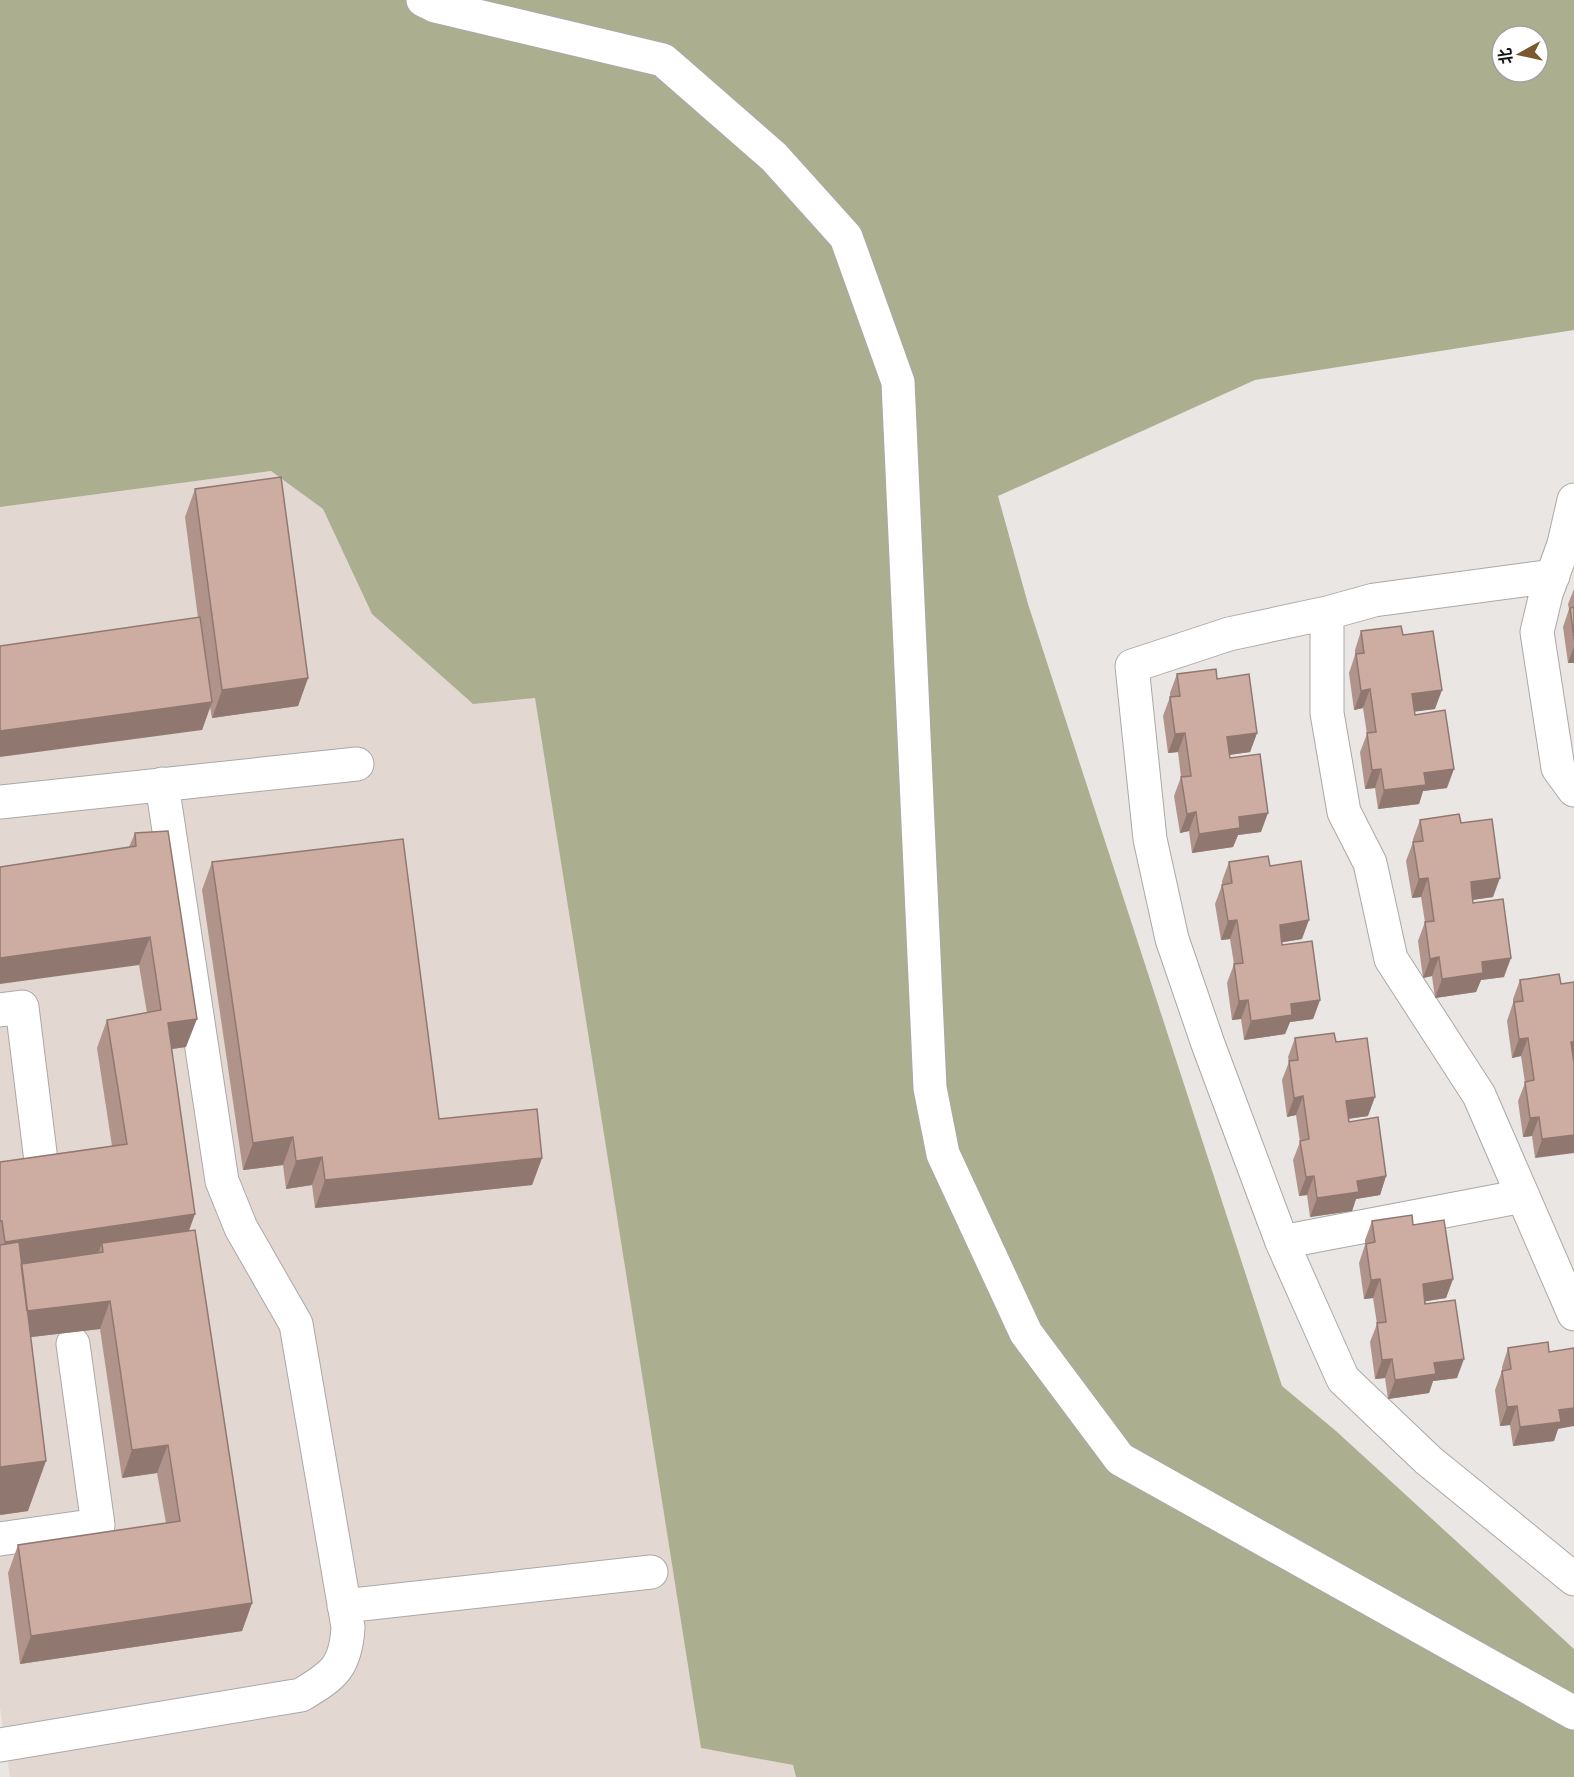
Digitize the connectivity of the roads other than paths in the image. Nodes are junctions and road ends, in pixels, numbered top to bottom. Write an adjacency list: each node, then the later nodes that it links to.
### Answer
1 (423, 0): 19 (lane)
2 (1574, 500): 3 (lane)
3 (1552, 576): 4 (lane); 7 (lane)
4 (1327, 613): 11 (lane); 12 (lane)
5 (357, 764): 6 (lane)
6 (162, 784): 8 (lane); 18 (lane)
7 (1574, 790)
8 (0, 802)
9 (0, 1010): 10 (lane)
10 (42, 1168)
11 (1523, 1196): 12 (lane); 13 (lane)
12 (1282, 1242): 17 (lane)
13 (1574, 1314)
14 (73, 1344): 15 (lane)
15 (0, 1539)
16 (651, 1572): 18 (lane)
17 (1574, 1579)
18 (344, 1606): 20 (lane)
19 (1574, 1713)
20 (0, 1745)

